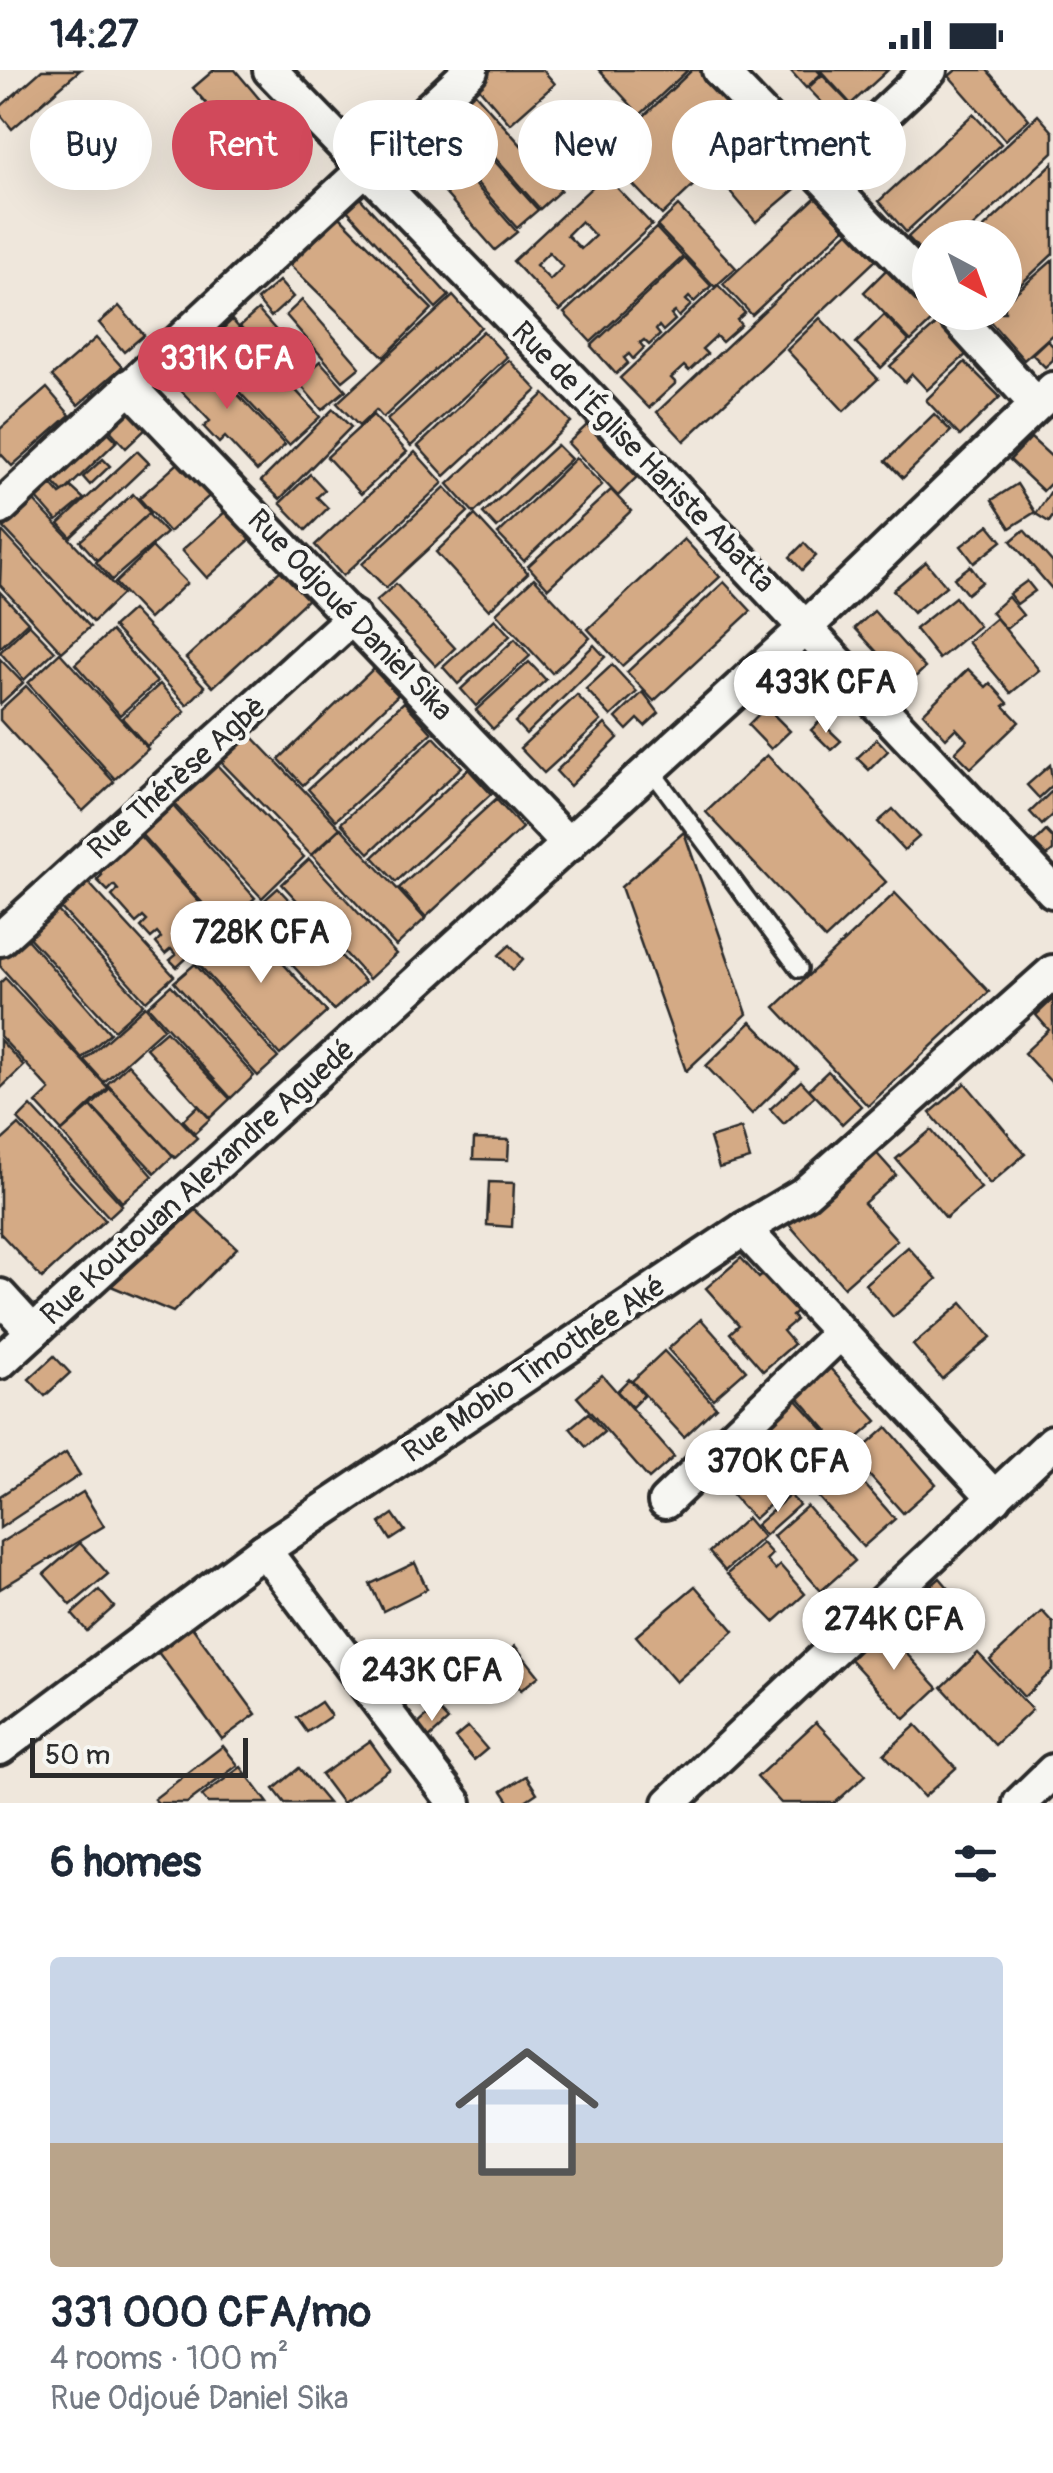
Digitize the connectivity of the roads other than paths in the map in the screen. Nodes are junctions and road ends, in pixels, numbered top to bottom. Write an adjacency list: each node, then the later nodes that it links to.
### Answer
1 (270, 70): 8 (street, Rue de l'Église Hariste Abatta)
2 (471, 70): 5 (street)
3 (718, 70): 6 (street)
4 (930, 70): 7 (street)
5 (438, 100)
6 (748, 100)
7 (899, 100)
8 (333, 136)
9 (340, 190): 14 (street)
10 (386, 190): 18 (street, Rue de l'Église Hariste Abatta)
11 (838, 190): 12 (street)
12 (912, 269)
13 (971, 330): 15 (street)
14 (129, 386): 16 (street); 17 (street, Rue Odjoué Daniel Sika)
15 (1044, 397): 18 (street, Rue Koutouan Alexandre Aguedé)
16 (0, 508)
17 (354, 617): 20 (street, Rue Odjoué Daniel Sika); 22 (street, Rue Thérèse Agbè)
18 (805, 628): 19 (street, Rue Koutouan Alexandre Aguedé); 21 (street, Rue de l'Église Hariste Abatta)
19 (651, 770): 20 (street, Rue Koutouan Alexandre Aguedé); 23 (lane)
20 (569, 845): 27 (street, Rue Koutouan Alexandre Aguedé)
21 (1053, 891)
22 (0, 939)
23 (799, 969)
24 (1053, 972): 25 (street, Rue Mobio Timothée Aké)
25 (744, 1229): 28 (street); 33 (street, Rue Mobio Timothée Aké)
26 (0, 1296): 27 (street)
27 (33, 1332): 29 (street, Rue Koutouan Alexandre Aguedé)
28 (840, 1333): 31 (street); 32 (street)
29 (0, 1362)
30 (1053, 1442): 31 (street)
31 (995, 1498): 37 (street)
32 (665, 1502)
33 (264, 1550): 34 (street, Rue Mobio Timothée Aké); 36 (street)
34 (0, 1748)
35 (1053, 1771): 38 (street)
36 (450, 1802)
37 (670, 1803)
38 (1020, 1803)

